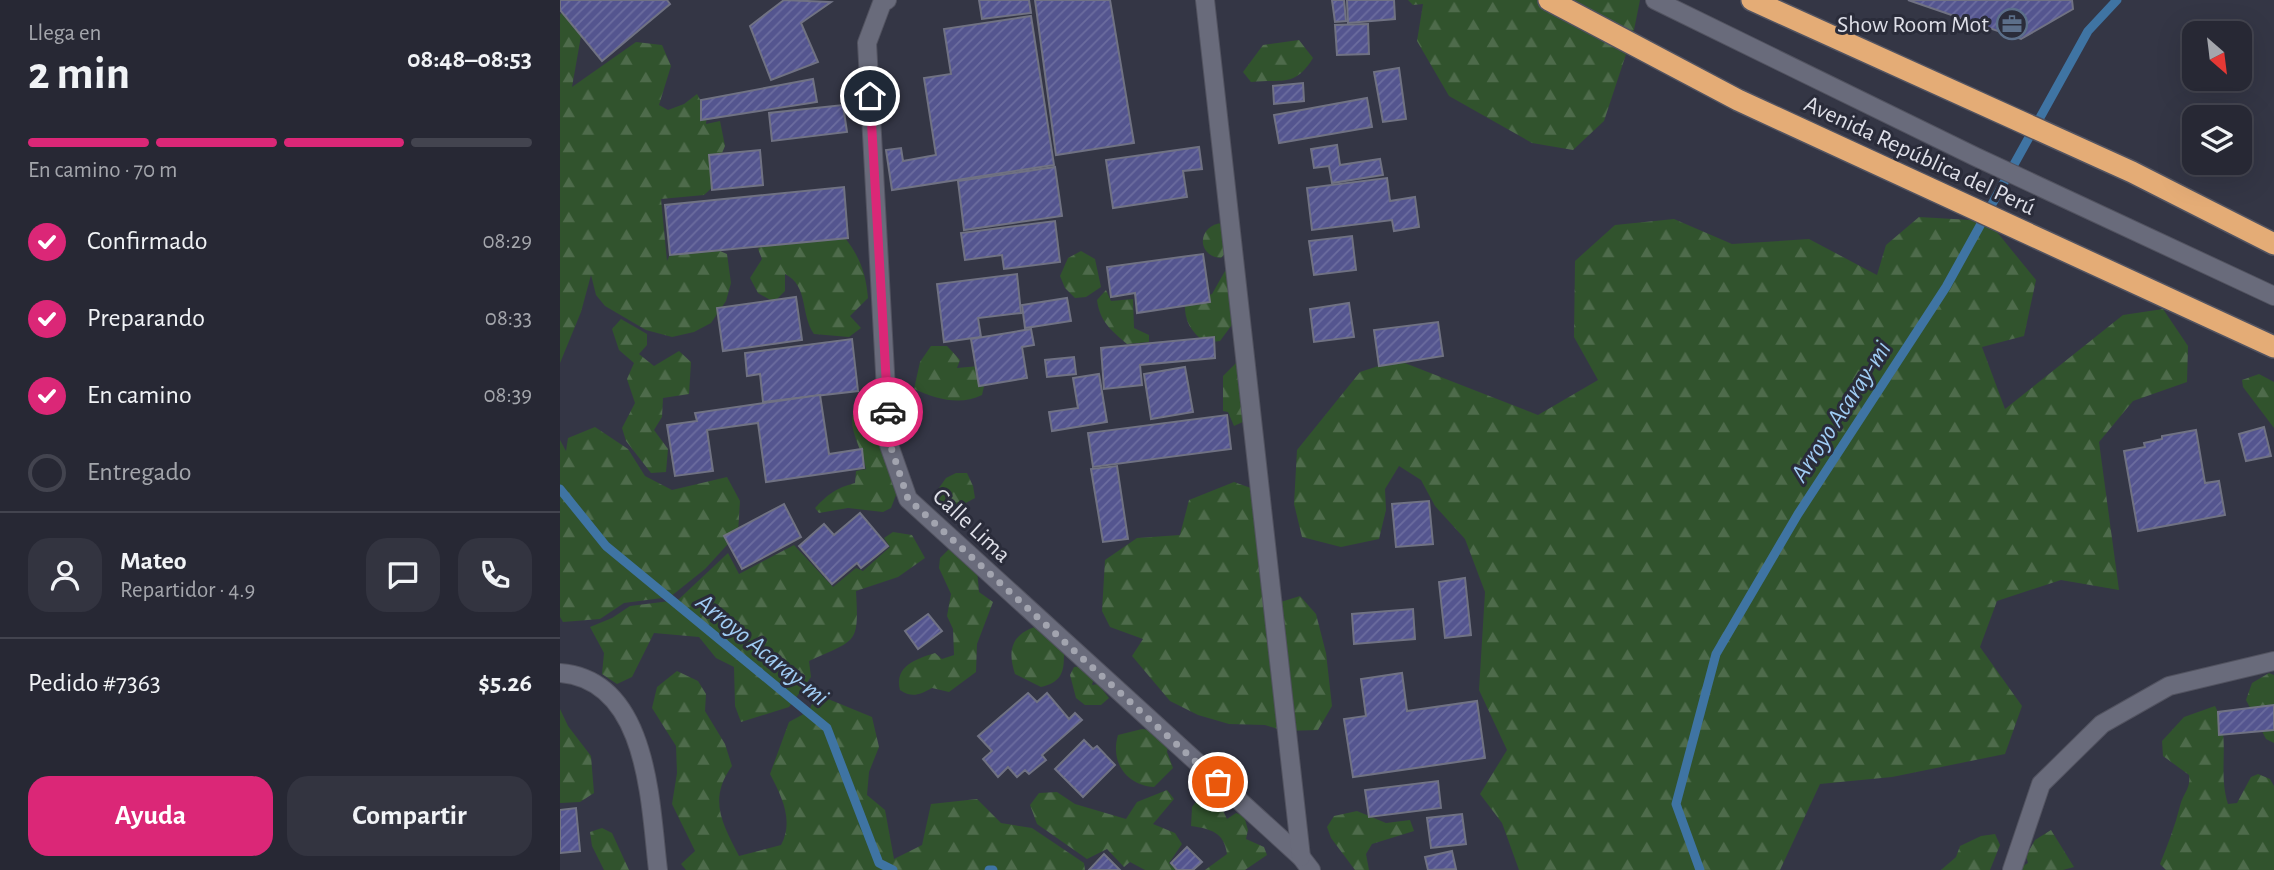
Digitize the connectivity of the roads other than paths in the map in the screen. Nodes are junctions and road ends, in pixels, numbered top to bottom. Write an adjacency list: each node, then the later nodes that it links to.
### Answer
1 (1205, 0): 11 (street)
2 (1549, 0): 8 (highway, Avenida República del Perú)
3 (1654, 0): 7 (street)
4 (1752, 0): 6 (highway)
5 (883, 1): 11 (street, Calle Lima)
6 (2274, 244)
7 (2274, 296)
8 (2274, 347)
9 (2274, 661): 13 (street)
10 (560, 673): 12 (street)
11 (1306, 863)
12 (658, 870)
13 (2012, 870)

